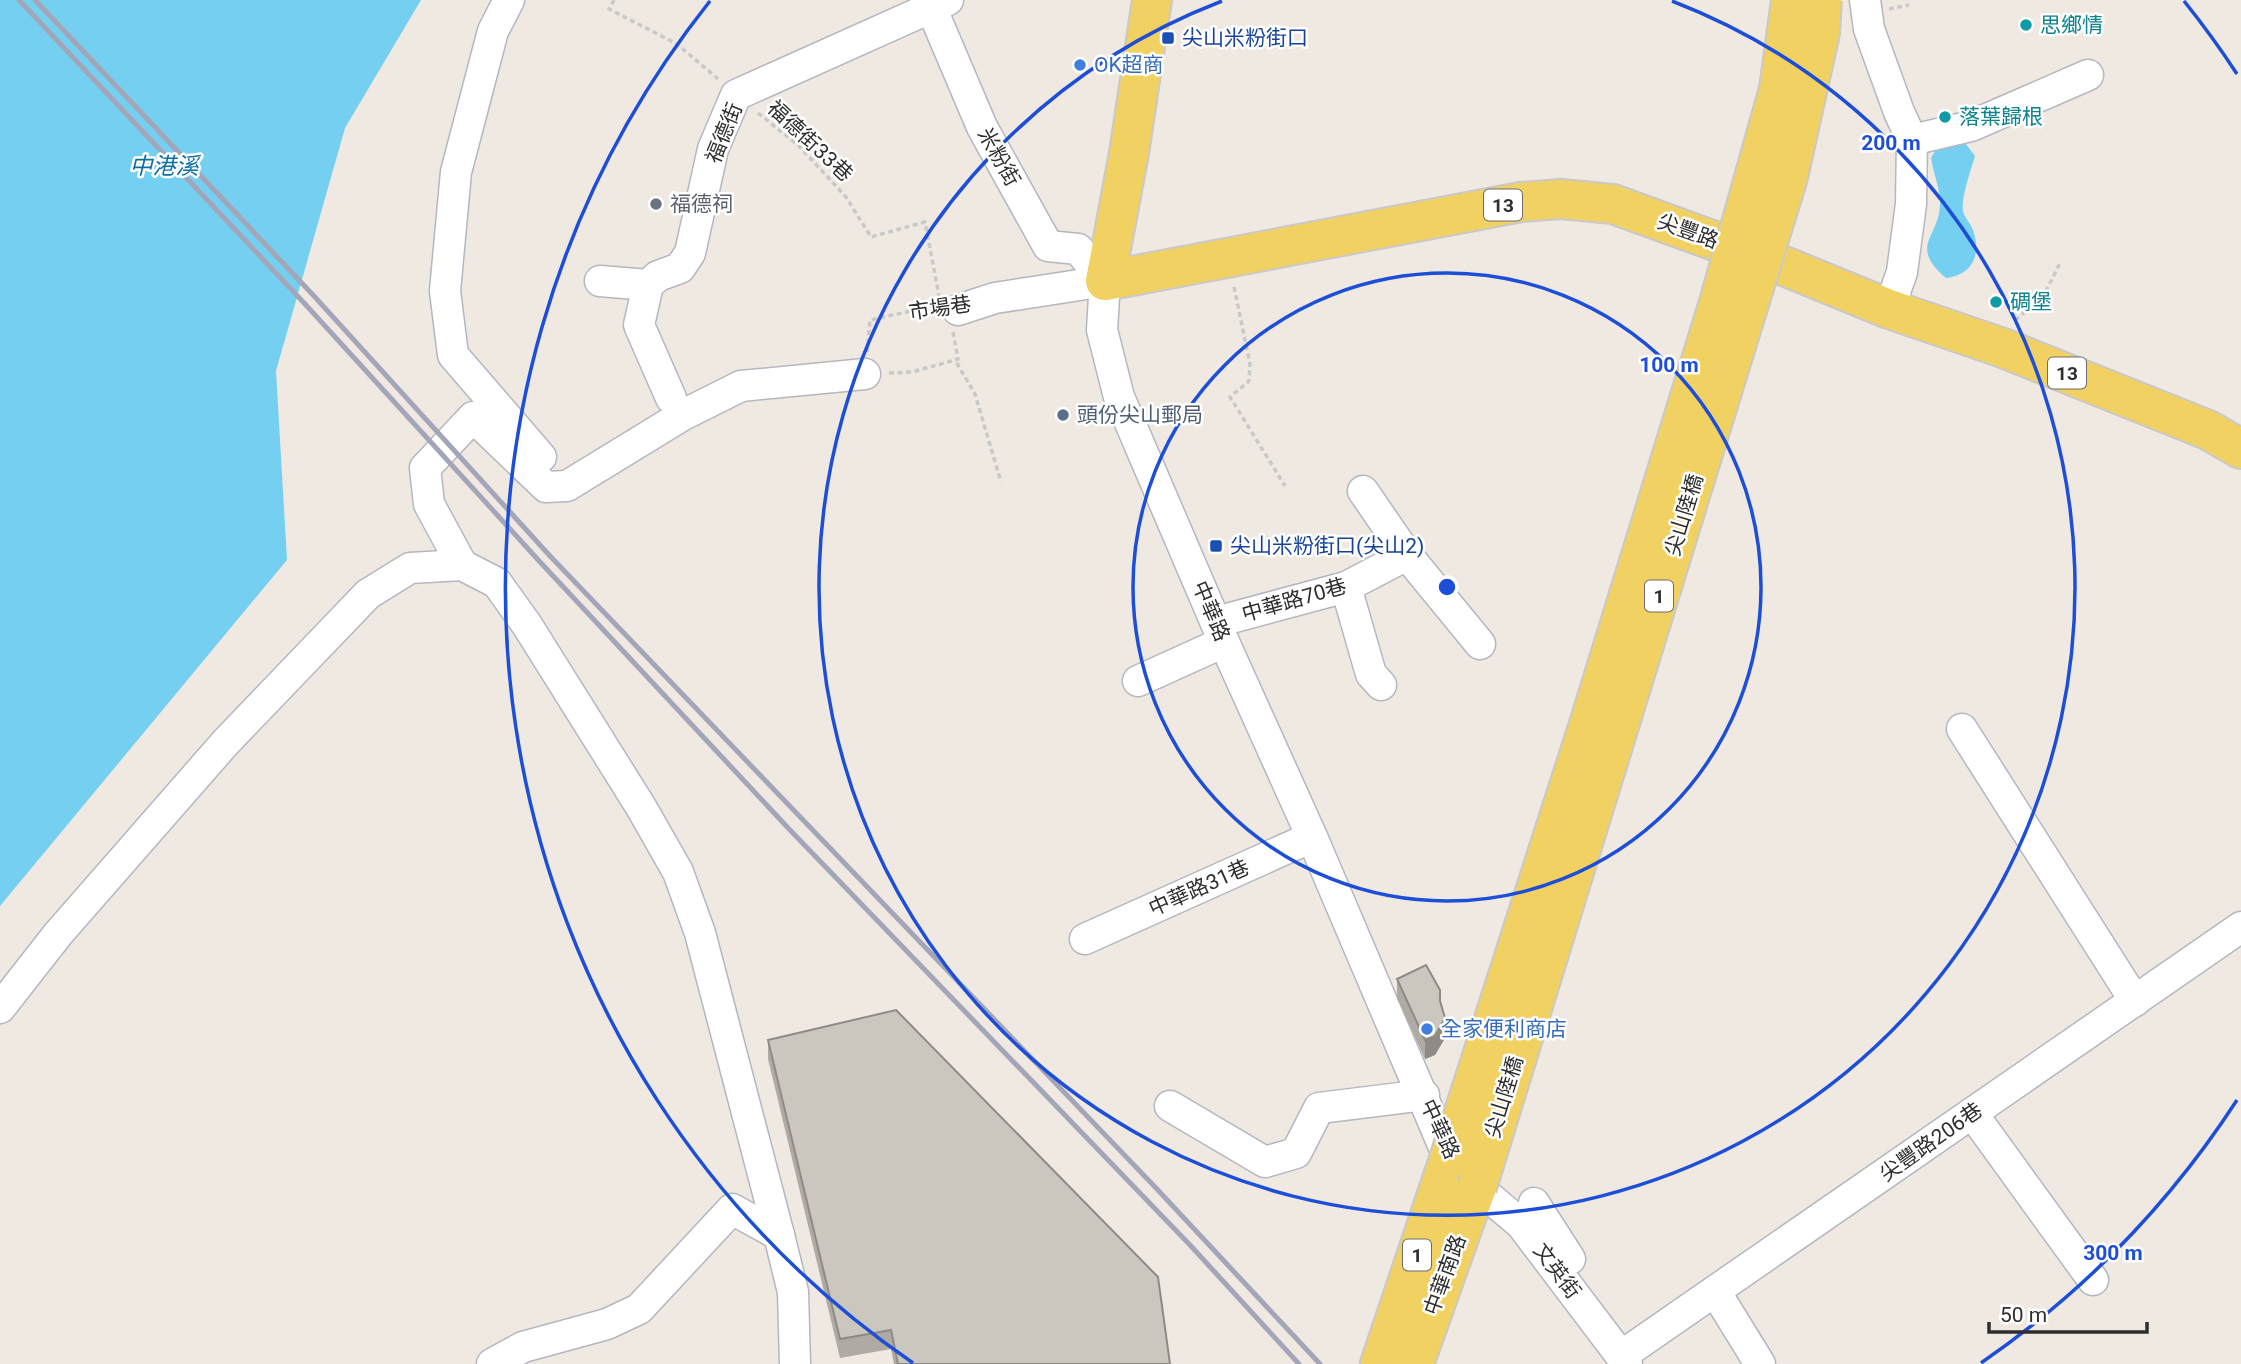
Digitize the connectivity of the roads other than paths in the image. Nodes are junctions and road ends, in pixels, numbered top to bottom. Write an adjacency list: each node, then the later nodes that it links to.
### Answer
1 (509, 0): 17 (street)
2 (1152, 0): 10 (main road, 中華路)
3 (1791, 0): 35 (main road, 尖山陸橋 / 1, bridge)
4 (1822, 0): 36 (main road, 尖山陸橋 / 1, bridge)
5 (1865, 0): 8 (street)
6 (936, 2): 10 (street, 米粉街); 11 (street, 福德街)
7 (2088, 75): 8 (street)
8 (1912, 140): 13 (street)
9 (600, 281): 11 (street)
10 (1105, 281): 12 (street, 市場巷); 13 (main road, 尖豐路 / 13); 22 (street, 中華路)
11 (648, 285): 15 (street)
12 (949, 307)
13 (1889, 309): 16 (main road, 尖豐路 / 13)
14 (865, 373): 17 (street)
15 (671, 398)
16 (2241, 449)
17 (567, 486): 20 (street)
18 (1363, 491): 19 (street)
19 (1407, 555): 21 (street, 中華路70巷); 23 (street)
20 (462, 565): 31 (street); 38 (street)
21 (1346, 587): 22 (street, 中華路70巷); 25 (street)
22 (1220, 632): 24 (street, 中華路70巷); 27 (street, 中華路)
23 (1480, 644)
24 (1138, 681)
25 (1381, 685)
26 (1962, 729): 30 (street)
27 (1312, 837): 29 (street, 中華路31巷); 32 (street, 中華路)
28 (2241, 928): 30 (street, 尖豐路206巷)
29 (1086, 939)
30 (2135, 1001): 34 (street, 尖豐路206巷)
31 (0, 1008)
32 (1424, 1095): 33 (street); 35 (street, 中華路)
33 (1170, 1106)
34 (1972, 1113): 39 (street); 40 (street, 尖豐路206巷)
35 (1449, 1159): 36 (street, 中華路); 42 (main road, 中華南路 / 1)
36 (1477, 1186): 42 (main road, 中華南路 / 1); 43 (street, 文英街)
37 (1534, 1203): 43 (street)
38 (779, 1235): 41 (street); 45 (street)
39 (2093, 1280)
40 (1715, 1291): 43 (street, 尖豐路206巷); 46 (street)
41 (546, 1353): 44 (street)
42 (1393, 1359)
43 (1624, 1360)
44 (492, 1364)
45 (795, 1364)
46 (1760, 1364)

